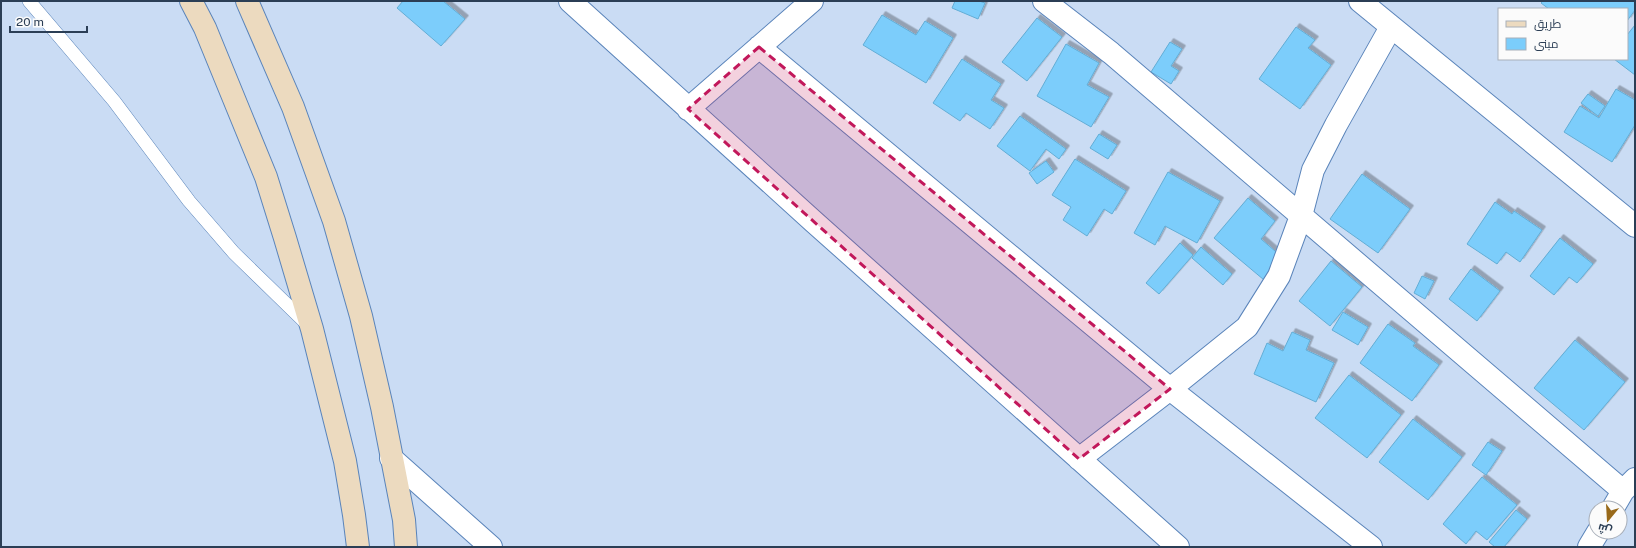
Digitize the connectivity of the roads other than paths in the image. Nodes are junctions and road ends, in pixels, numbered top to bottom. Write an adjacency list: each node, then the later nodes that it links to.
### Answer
1 (29, 1): 13 (lane)
2 (192, 1): 13 (main road)
3 (247, 1): 15 (main road)
4 (570, 1): 10 (street)
5 (812, 1): 9 (street)
6 (1044, 1): 11 (street)
7 (1360, 1): 8 (street)
8 (1391, 27): 11 (street); 12 (street)
9 (759, 47): 10 (street); 14 (street)
10 (688, 109): 16 (street)
11 (1301, 216): 14 (street); 17 (street)
12 (1635, 226)
13 (312, 329): 18 (main road)
14 (1170, 390): 16 (street); 22 (street)
15 (391, 458): 19 (main road); 20 (street)
16 (1080, 459): 21 (street)
17 (1624, 493)
18 (358, 547)
19 (406, 547)
20 (491, 547)
21 (1178, 547)
22 (1372, 547)

